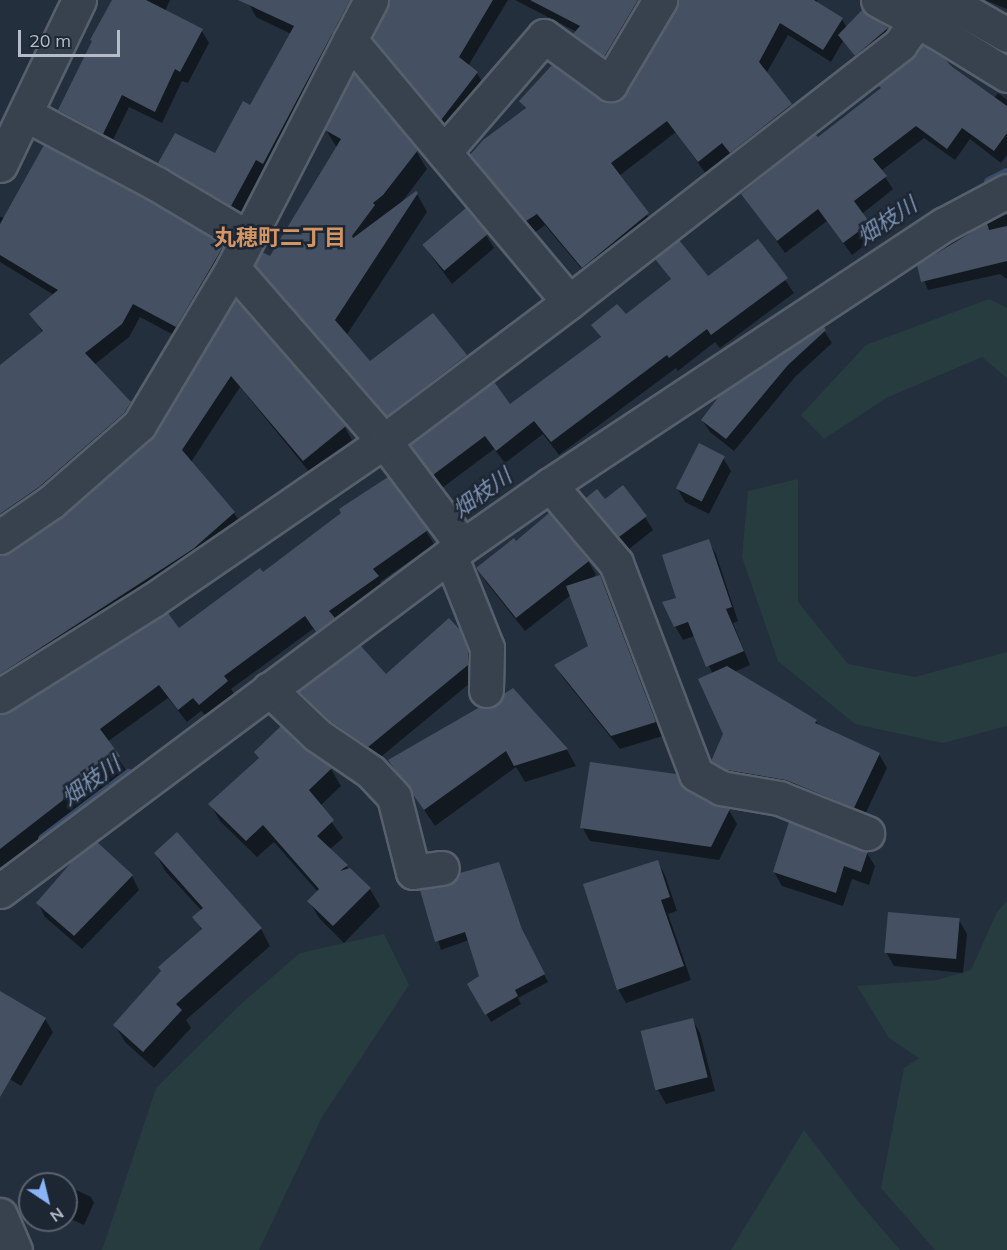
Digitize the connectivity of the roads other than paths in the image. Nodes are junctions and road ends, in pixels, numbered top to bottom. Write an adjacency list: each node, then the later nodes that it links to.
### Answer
1 (79, 0): 10 (street)
2 (371, 0): 8 (street)
3 (660, 0): 11 (street)
4 (878, 0): 6 (street)
5 (946, 0): 7 (street)
6 (926, 11): 9 (street); 16 (street)
7 (1007, 35)
8 (350, 40): 11 (street); 14 (street)
9 (1007, 75)
10 (25, 114): 12 (street); 14 (street)
11 (444, 152): 16 (street)
12 (0, 165)
13 (1007, 191): 18 (street)
14 (248, 238): 15 (street)
15 (232, 268): 17 (street); 19 (street)
16 (569, 302): 17 (street)
17 (384, 441): 20 (street); 23 (street)
18 (550, 485): 20 (street); 24 (street)
19 (0, 537)
20 (454, 541): 21 (street); 22 (street)
21 (269, 689): 25 (street); 26 (street)
22 (486, 690)
23 (0, 696)
24 (867, 833)
25 (442, 868)
26 (0, 891)
27 (0, 1215): 28 (street)
28 (15, 1250)

